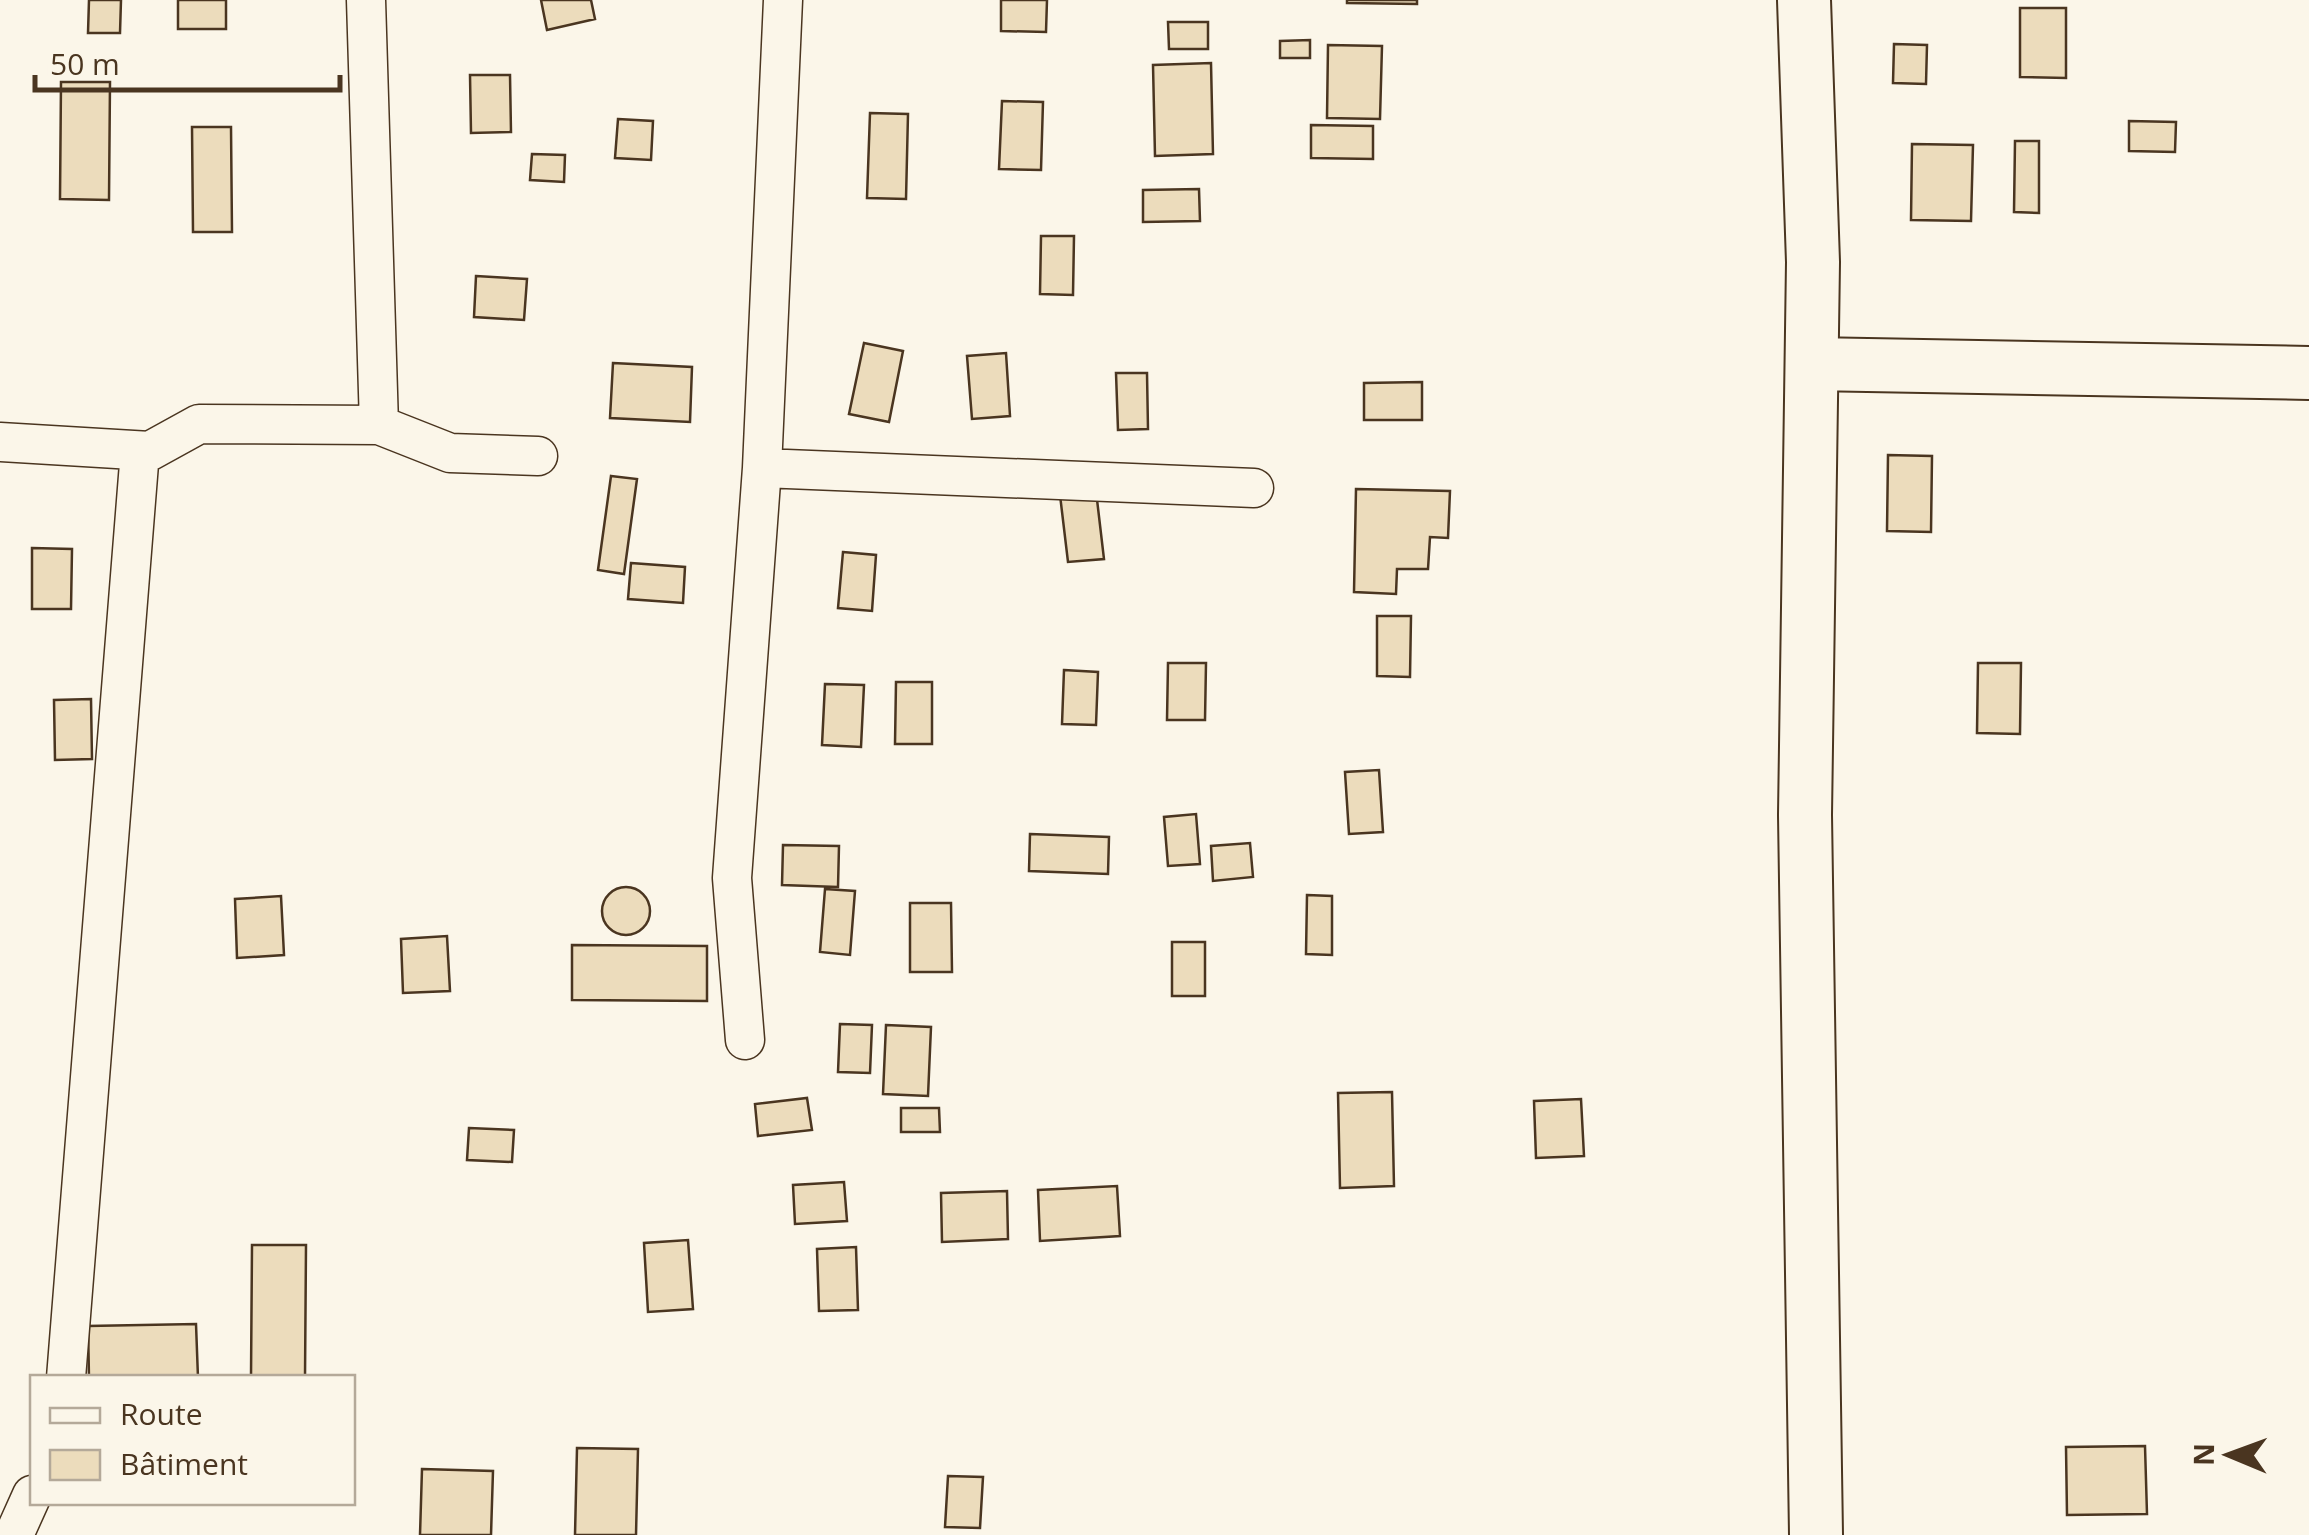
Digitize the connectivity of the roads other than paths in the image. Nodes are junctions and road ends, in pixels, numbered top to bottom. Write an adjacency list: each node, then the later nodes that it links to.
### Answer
1 (366, 0): 6 (street)
2 (783, 0): 10 (street)
3 (1804, 0): 4 (main road)
4 (1812, 364): 5 (main road); 16 (main road)
5 (2309, 373)
6 (379, 425): 8 (street); 9 (street)
7 (0, 442): 8 (street)
8 (140, 451): 13 (street)
9 (538, 456)
10 (762, 468): 11 (street); 12 (street)
11 (1254, 488)
12 (745, 1040)
13 (66, 1375)
14 (30, 1499): 15 (street)
15 (14, 1535)
16 (1816, 1535)

